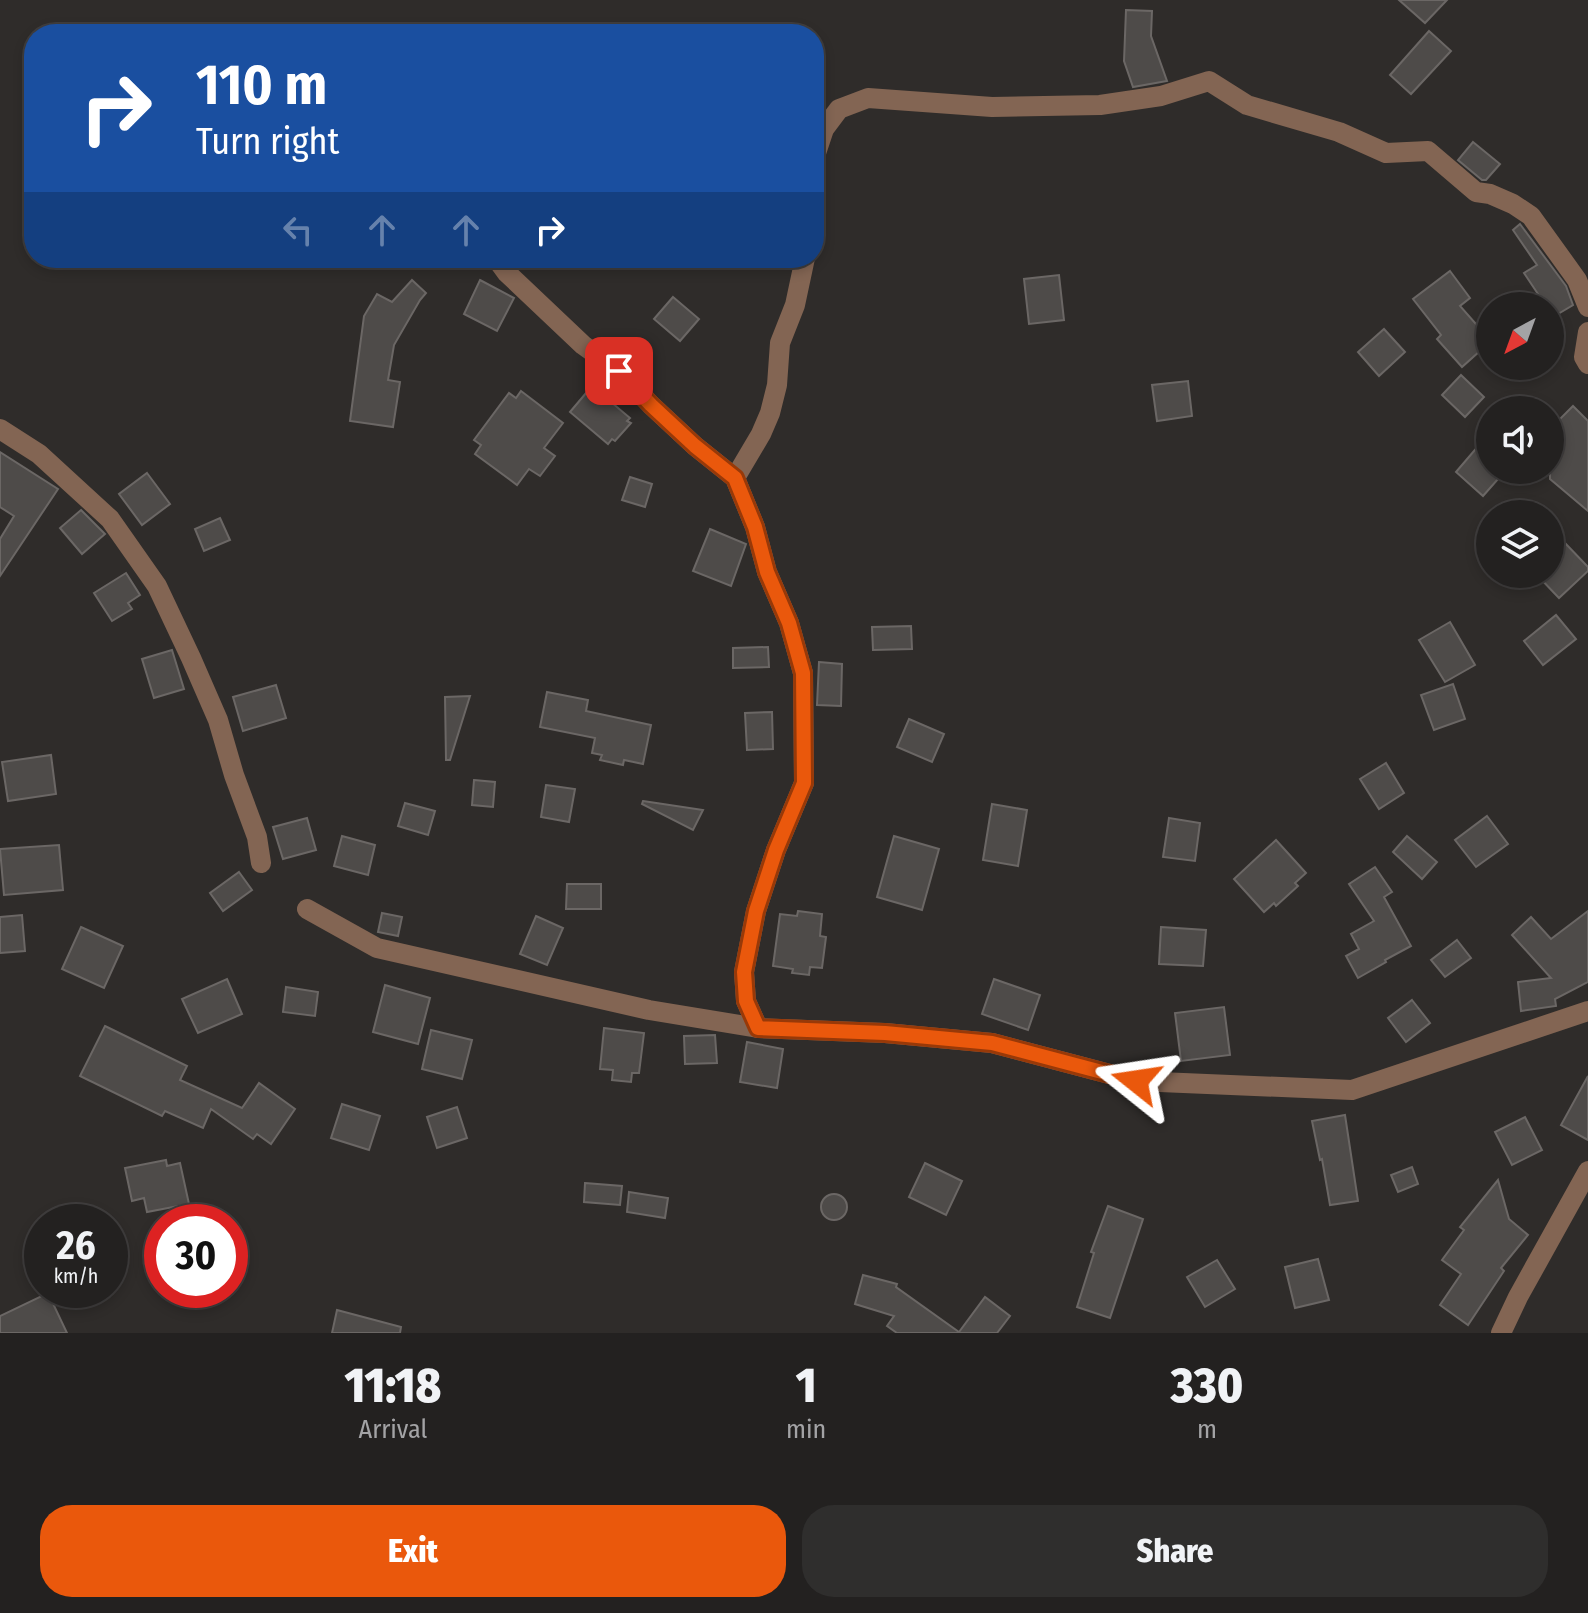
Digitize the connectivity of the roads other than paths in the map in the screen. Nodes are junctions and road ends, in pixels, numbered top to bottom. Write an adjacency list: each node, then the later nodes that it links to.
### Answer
1 (824, 129): 4 (street)
2 (503, 268): 8 (street)
3 (803, 268): 8 (street)
4 (1588, 307)
5 (1588, 332): 6 (street)
6 (1588, 364)
7 (0, 429): 9 (street)
8 (735, 478): 12 (street)
9 (261, 863)
10 (307, 909): 12 (street)
11 (1588, 1011): 12 (street)
12 (758, 1028)
13 (1588, 1171): 14 (street)
14 (1501, 1333)

